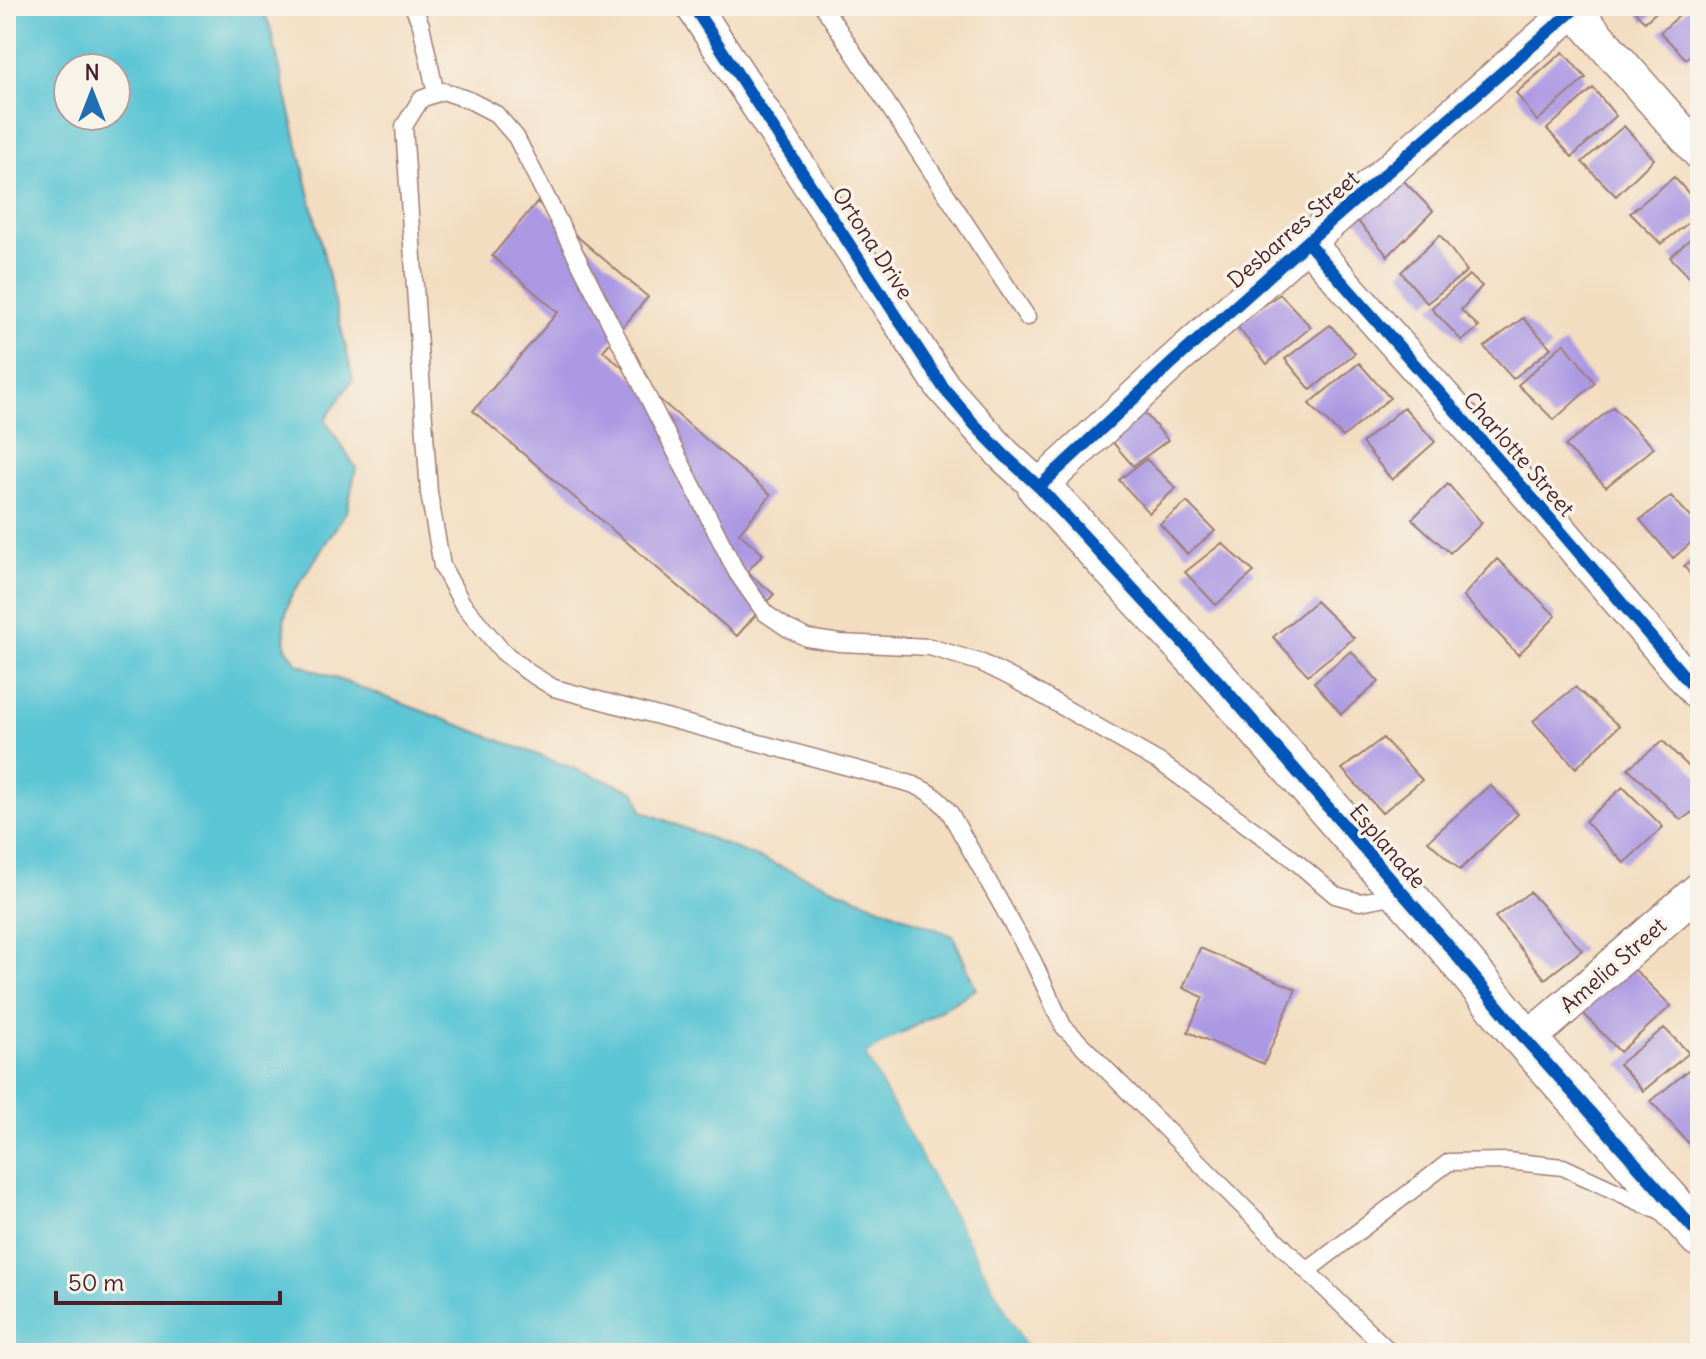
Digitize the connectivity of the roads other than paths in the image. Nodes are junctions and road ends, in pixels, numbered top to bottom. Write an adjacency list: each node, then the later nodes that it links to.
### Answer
1 (413, 6): 5 (lane)
2 (693, 6): 9 (street, Ortona Drive)
3 (823, 6): 8 (lane)
4 (1576, 8): 6 (street); 7 (street, Desbarres Street)
5 (436, 94): 11 (lane); 15 (lane)
6 (1700, 153)
7 (1307, 242): 9 (street, Desbarres Street); 10 (street, Charlotte Street)
8 (1027, 317)
9 (1039, 487): 11 (street, Esplanade)
10 (1700, 695)
11 (1398, 888): 13 (street, Esplanade)
12 (1700, 889): 13 (street, Amelia Street)
13 (1525, 1039): 14 (street, Esplanade)
14 (1696, 1231): 15 (lane)
15 (1307, 1271): 16 (lane)
16 (1391, 1353)

